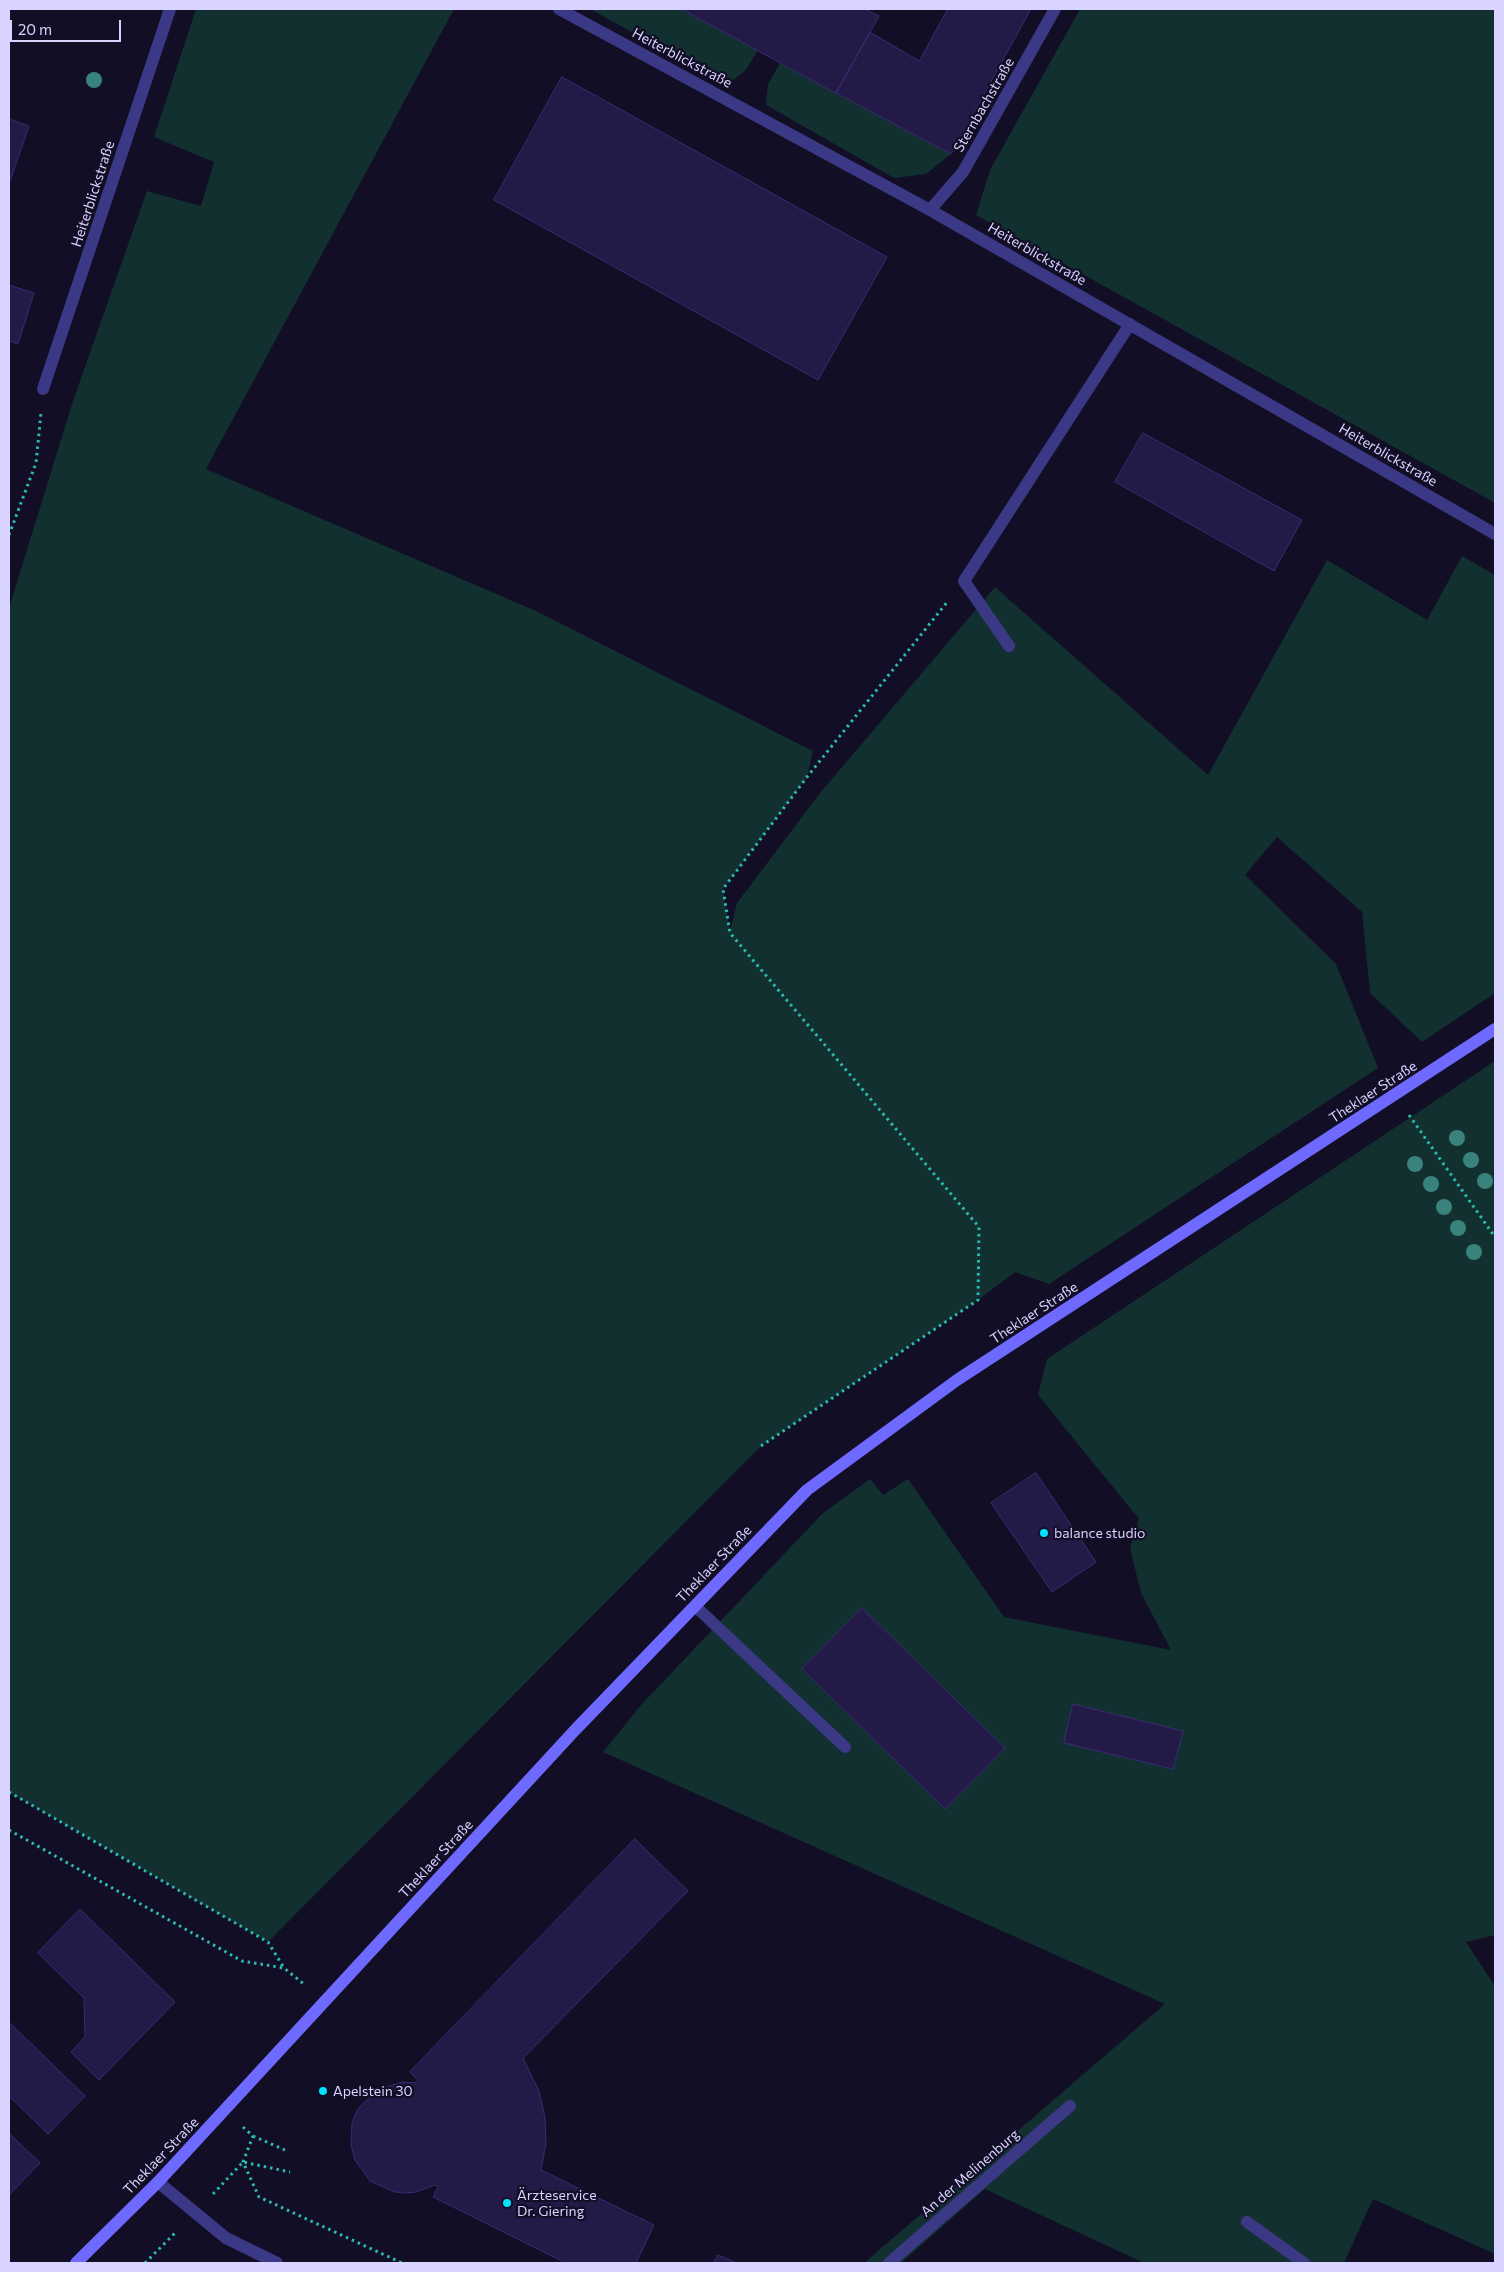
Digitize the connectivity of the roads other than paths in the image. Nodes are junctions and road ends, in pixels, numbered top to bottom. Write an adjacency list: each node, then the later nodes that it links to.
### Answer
1 (170, 9): 6 (street, Heiterblickstraße)
2 (559, 9): 4 (street, Heiterblickstraße)
3 (1055, 9): 4 (street, Sternbachstraße)
4 (930, 210): 5 (street, Heiterblickstraße)
5 (1130, 324): 7 (street, Heiterblickstraße); 8 (street)
6 (43, 389)
7 (1495, 534)
8 (1009, 646)
9 (1495, 1029): 10 (main road, Theklaer Straße)
10 (694, 1606): 11 (street); 13 (main road, Theklaer Straße)
11 (845, 1747)
12 (1070, 2106): 17 (street, An der Melinenburg)
13 (158, 2182): 15 (main road, Theklaer Straße); 16 (street)
14 (1247, 2222): 18 (street)
15 (76, 2263)
16 (277, 2263)
17 (889, 2263)
18 (1304, 2263)

